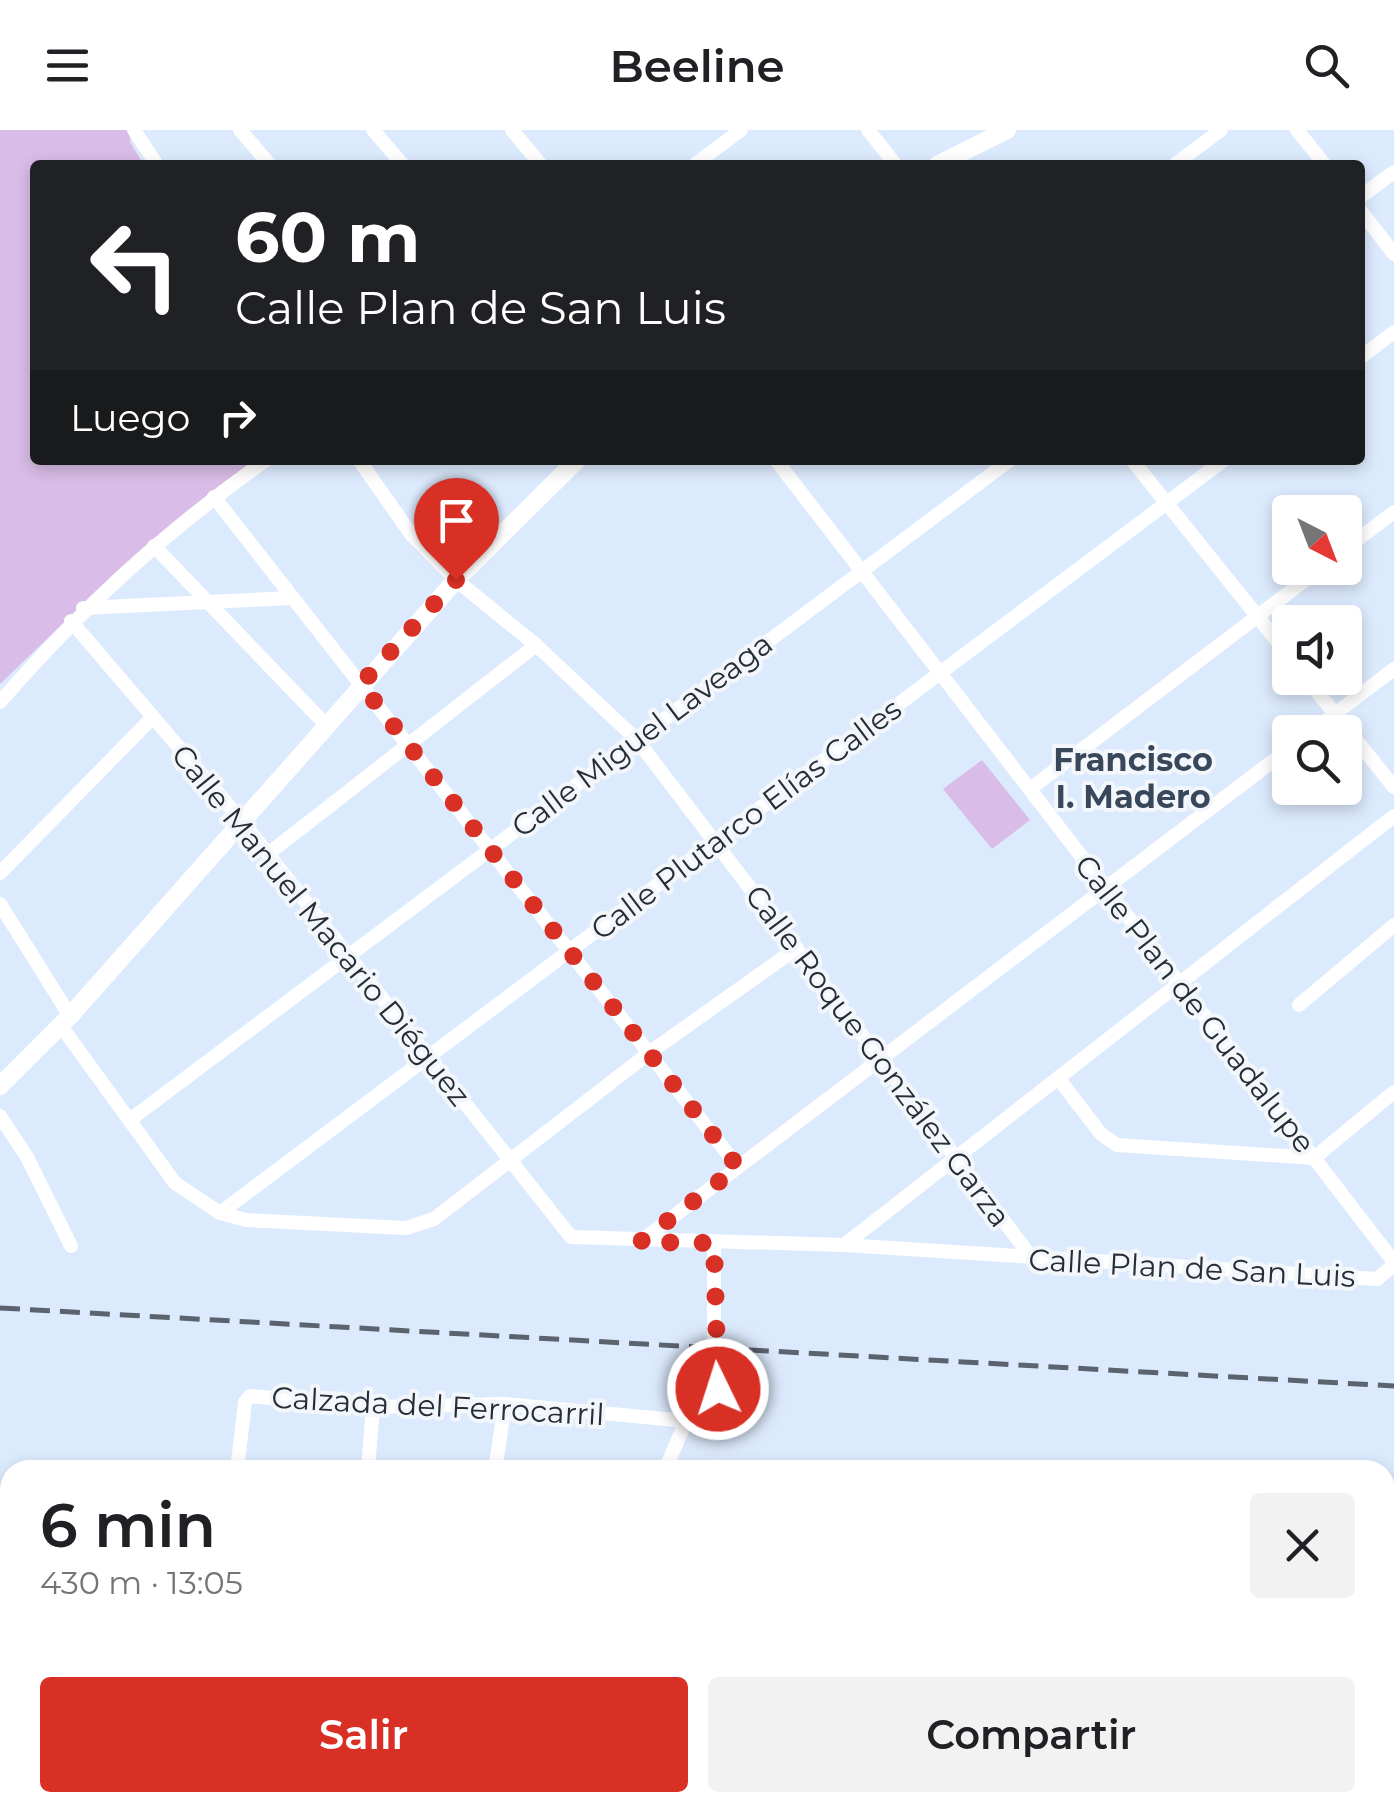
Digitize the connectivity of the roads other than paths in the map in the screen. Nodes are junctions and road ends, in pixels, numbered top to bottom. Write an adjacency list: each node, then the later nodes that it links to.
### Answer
1 (134, 130): 10 (street)
2 (240, 130): 11 (street)
3 (373, 130): 12 (street)
4 (513, 130): 13 (street)
5 (741, 130): 14 (street)
6 (868, 130): 15 (street)
7 (1008, 130): 16 (street)
8 (1220, 130): 17 (street)
9 (1297, 130): 18 (street)
10 (154, 160)
11 (266, 160)
12 (399, 160)
13 (537, 160)
14 (701, 160)
15 (892, 160)
16 (948, 160)
17 (1181, 160)
18 (1320, 160)
19 (1394, 172): 20 (street)
20 (1365, 194)
21 (1365, 216): 22 (street)
22 (1394, 254)
23 (1394, 332): 24 (street)
24 (1365, 354)
25 (259, 465): 32 (street)
26 (363, 465): 38 (street, Calle Roque González Garza)
27 (572, 465): 38 (street)
28 (780, 465): 37 (street, Calle Plan de Guadalupe)
29 (1003, 465): 37 (street, Calle Miguel Laveaga)
30 (1136, 465): 33 (street)
31 (1217, 465): 33 (street, Calle Plutarco Elías Calles)
32 (214, 496): 36 (street); 40 (street)
33 (1166, 503): 43 (street); 48 (street, Calle Plutarco Elías Calles)
34 (1394, 512): 35 (street)
35 (1362, 536)
36 (154, 546): 41 (street); 42 (street)
37 (862, 571): 48 (street, Calle Plan de Guadalupe); 55 (street, Calle Miguel Laveaga)
38 (456, 580): 46 (street, Calle Roque González Garza); 49 (street)
39 (1298, 585): 43 (street)
40 (293, 598): 41 (street); 49 (street)
41 (206, 604): 42 (street); 54 (street)
42 (83, 608): 44 (street)
43 (1257, 616): 45 (street); 59 (street)
44 (70, 621): 51 (street); 53 (street, Calle Manuel Macario Diéguez)
45 (1272, 635)
46 (536, 644): 55 (street, Calle Roque González Garza); 56 (street)
47 (1394, 670): 52 (street)
48 (940, 672): 59 (street, Calle Plan de Guadalupe); 62 (street, Calle Plutarco Elías Calles)
49 (361, 684): 54 (street); 56 (street)
50 (1320, 695): 52 (street)
51 (0, 702)
52 (1335, 714): 58 (street)
53 (153, 717): 61 (street, Calle Manuel Macario Diéguez); 65 (street)
54 (326, 725): 61 (street)
55 (636, 740): 62 (street, Calle Roque González Garza); 63 (street, Calle Miguel Laveaga)
56 (408, 745): 63 (street); 64 (street)
57 (1272, 762): 66 (street)
58 (1394, 787)
59 (1030, 790): 66 (street, Calle Plan de Guadalupe)
60 (1394, 816): 72 (street)
61 (242, 820): 64 (street, Calle Manuel Macario Diéguez); 74 (street)
62 (713, 843): 69 (street, Calle Roque González Garza); 70 (street, Calle Plutarco Elías Calles)
63 (490, 850): 70 (street); 71 (street, Calle Miguel Laveaga)
64 (268, 854): 71 (street, Calle Manuel Macario Diéguez)
65 (0, 873)
66 (1106, 888): 72 (street, Calle Plan de Guadalupe); 77 (street)
67 (0, 904): 74 (street)
68 (1394, 925): 73 (street)
69 (797, 948): 75 (street); 77 (street, Calle Roque González Garza)
70 (570, 951): 75 (street); 76 (street, Calle Plutarco Elías Calles)
71 (348, 956): 76 (street, Calle Manuel Macario Diéguez); 82 (street, Calle Miguel Laveaga)
72 (1179, 983): 78 (street); 84 (street, Calle Plan de Guadalupe)
73 (1299, 1005)
74 (61, 1026): 79 (street); 82 (street)
75 (650, 1054): 85 (street); 86 (street)
76 (428, 1058): 85 (street, Calle Manuel Macario Diéguez); 87 (street, Calle Plutarco Elías Calles)
77 (883, 1058): 83 (street, Calle Roque González Garza); 86 (street)
78 (1058, 1078): 83 (street); 84 (street)
79 (0, 1086)
80 (1394, 1092): 84 (street)
81 (0, 1116): 92 (street)
82 (131, 1118): 87 (street)
83 (957, 1156): 91 (street); 93 (street, Calle Roque González Garza)
84 (1314, 1158): 94 (street, Calle Plan de Guadalupe)
85 (508, 1160): 87 (street); 88 (street, Calle Manuel Macario Diéguez)
86 (738, 1167): 89 (street)
87 (220, 1213)
88 (566, 1234): 89 (street, Calle Plan de San Luis)
89 (640, 1242): 90 (street, Calle Plan de San Luis)
90 (714, 1243): 91 (street, Calle Plan de San Luis); 97 (street)
91 (844, 1245): 93 (street, Calle Plan de San Luis)
92 (71, 1246)
93 (1032, 1258): 94 (street, Calle Plan de San Luis)
94 (1394, 1264)
95 (505, 1404): 96 (street, Calzada del Ferrocarril); 97 (street, Calzada del Ferrocarril); 100 (street)
96 (373, 1408): 98 (street, Calzada del Ferrocarril); 99 (street)
97 (686, 1421): 101 (street)
98 (237, 1460)
99 (369, 1460)
100 (497, 1460)
101 (669, 1460)

